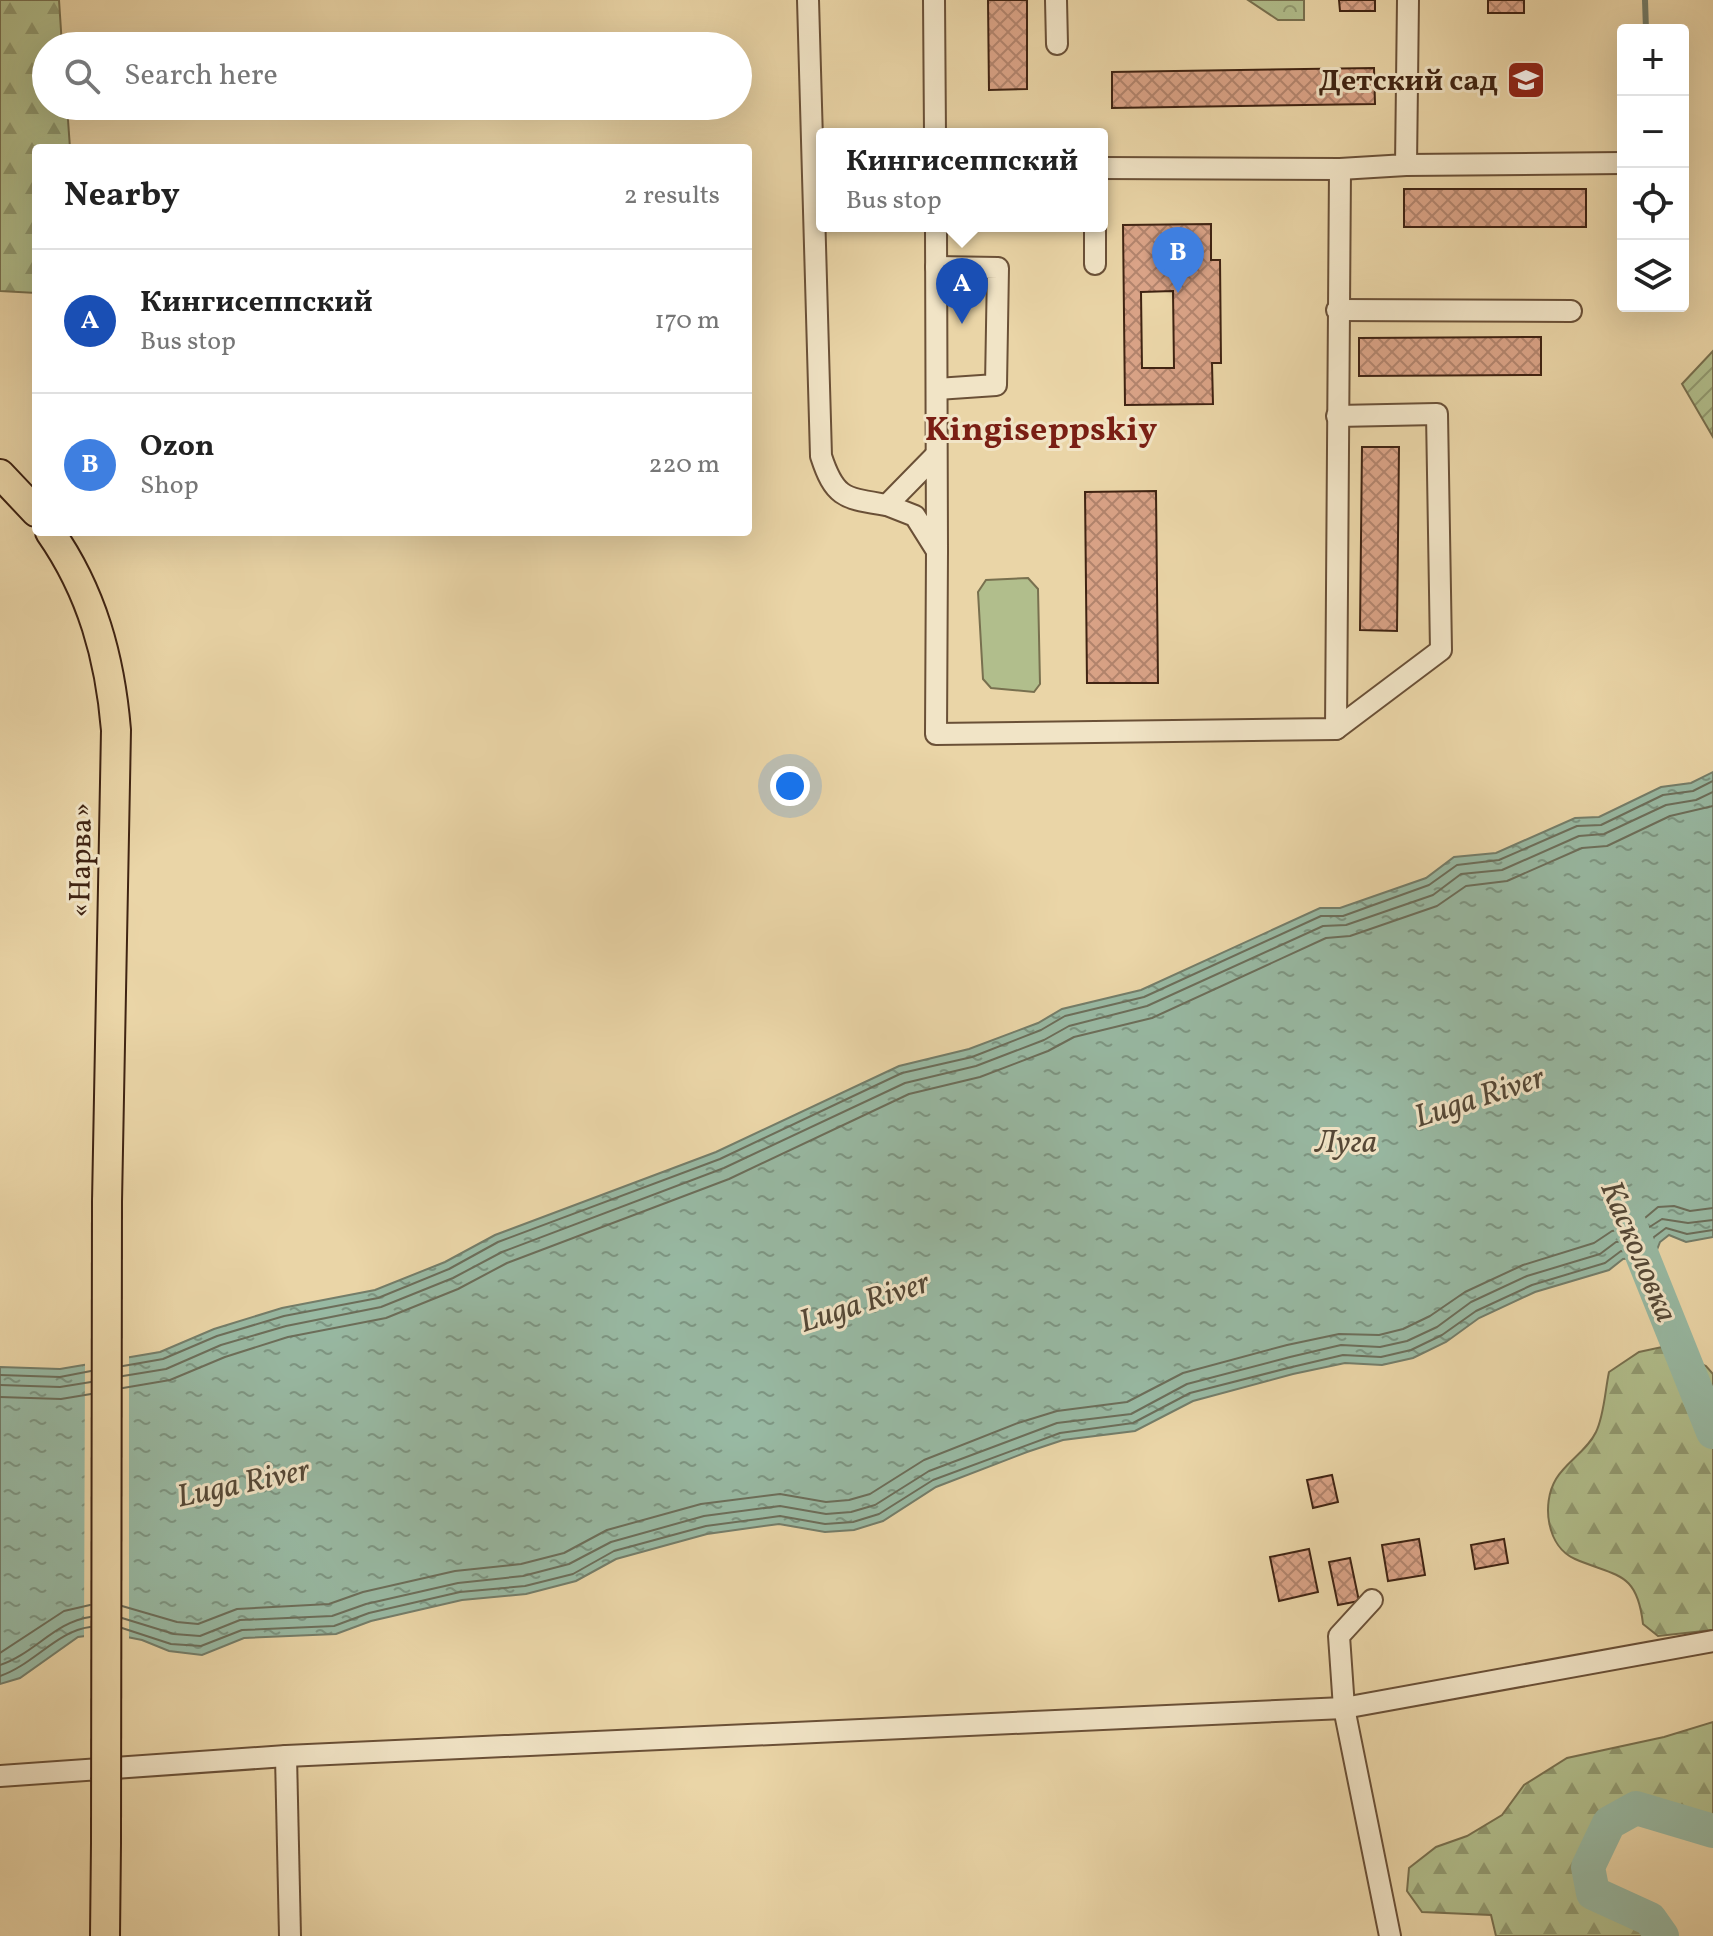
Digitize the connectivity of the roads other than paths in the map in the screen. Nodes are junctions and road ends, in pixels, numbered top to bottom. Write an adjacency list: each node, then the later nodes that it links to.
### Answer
1 (808, 0): 21 (street)
2 (934, 0): 6 (street)
3 (1056, 0): 5 (street)
4 (1408, 0): 8 (street)
5 (1057, 44)
6 (935, 128)
7 (1617, 163): 8 (street)
8 (1406, 165): 10 (street)
9 (1108, 168): 10 (street)
10 (1340, 169): 15 (street)
11 (936, 232): 14 (street)
12 (1095, 232): 13 (street)
13 (1095, 264)
14 (936, 267): 17 (street); 17 (street)
15 (1337, 310): 16 (street); 18 (street)
16 (1571, 311)
17 (937, 389): 19 (street)
18 (1337, 416): 25 (street); 25 (street)
19 (936, 455): 21 (street); 24 (street)
20 (0, 474): 22 (highway)
21 (887, 505): 24 (street)
22 (32, 508)
23 (53, 536): 31 (highway, «Нарва», bridge)
24 (937, 551): 25 (street)
25 (1336, 729)
26 (1372, 1600): 28 (street)
27 (1713, 1641): 28 (street)
28 (1344, 1708): 29 (street); 33 (street)
29 (286, 1756): 30 (street); 32 (street)
30 (0, 1776)
31 (105, 1936)
32 (290, 1936)
33 (1390, 1936)

